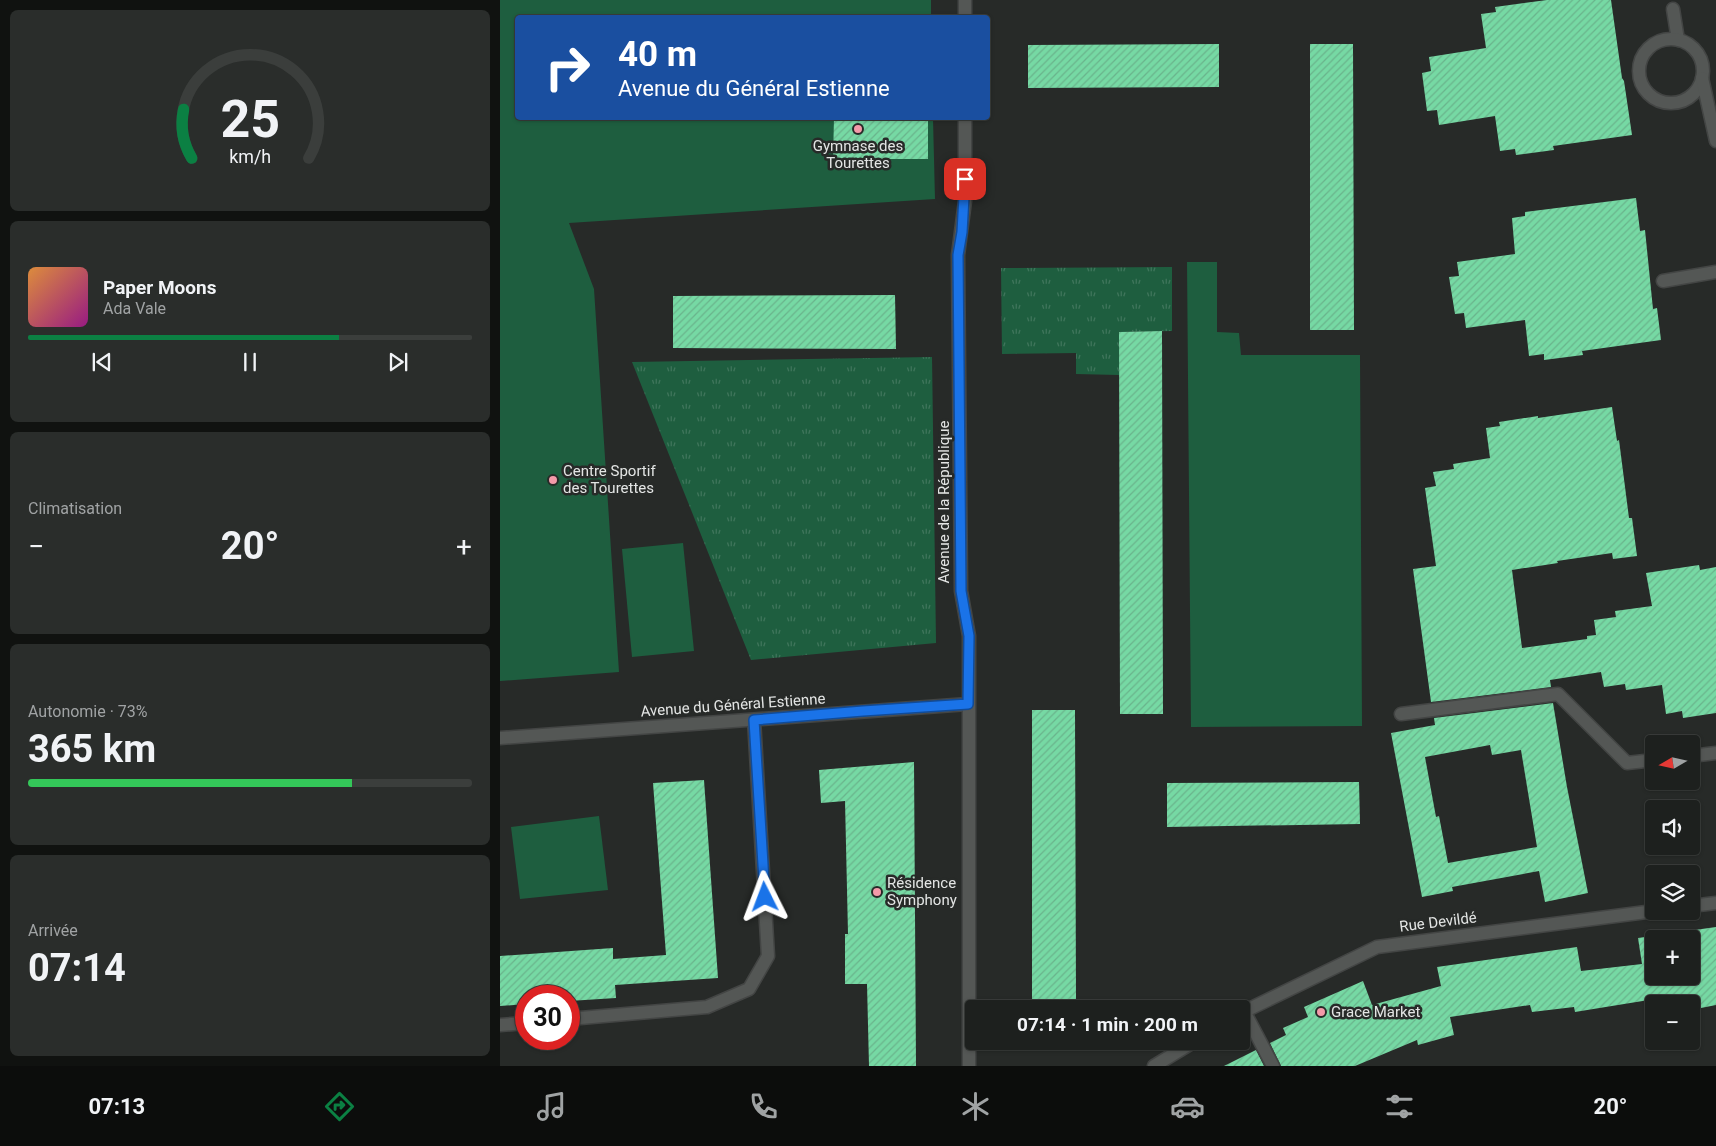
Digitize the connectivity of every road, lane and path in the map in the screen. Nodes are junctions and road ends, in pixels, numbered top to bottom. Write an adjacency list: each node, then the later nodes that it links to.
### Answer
1 (965, 0): 3 (street)
2 (1673, 9): 4 (street)
3 (965, 15)
4 (1678, 40): 5 (street); 5 (street)
5 (1702, 78): 7 (street)
6 (965, 120): 10 (street, Avenue de la République)
7 (1716, 140)
8 (1716, 272): 9 (street)
9 (1663, 280)
10 (968, 704): 12 (street, Avenue du Général Estienne); 26 (street, Avenue de la République)
11 (1401, 714): 16 (street)
12 (754, 720): 13 (street, Avenue du Général Estienne); 21 (street)
13 (500, 738)
14 (1716, 753): 15 (street)
15 (1700, 755)
16 (1645, 761)
17 (1716, 903): 18 (street)
18 (1700, 905)
19 (1645, 912): 20 (street, Rue Devildé)
20 (1250, 1009)
21 (580, 1018)
22 (515, 1024): 23 (street)
23 (500, 1025)
24 (1250, 1025): 28 (street)
25 (1180, 1050): 27 (street)
26 (969, 1066)
27 (1154, 1066)
28 (1273, 1066)

